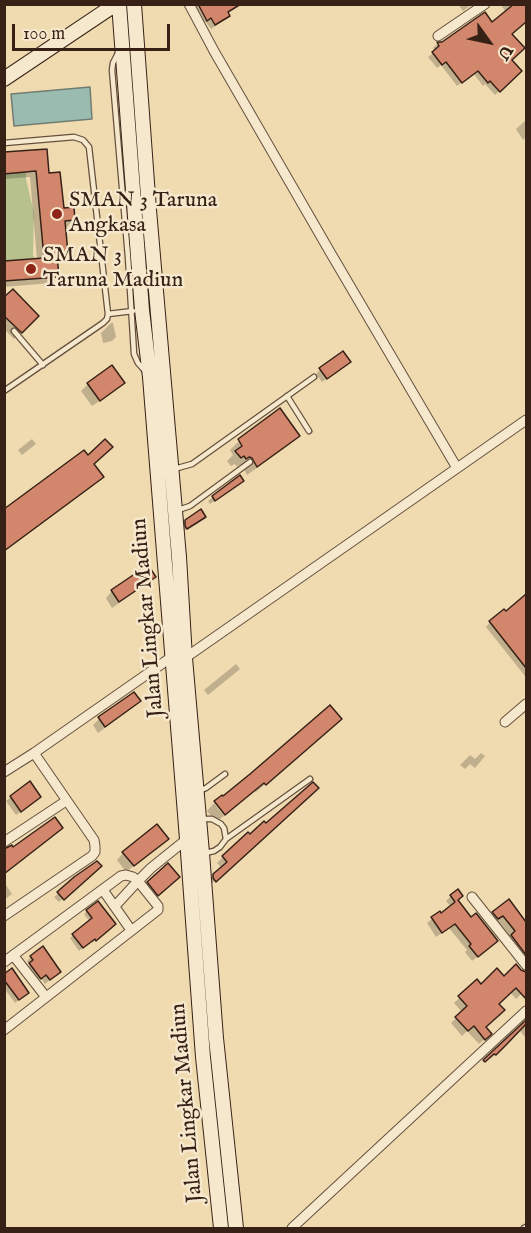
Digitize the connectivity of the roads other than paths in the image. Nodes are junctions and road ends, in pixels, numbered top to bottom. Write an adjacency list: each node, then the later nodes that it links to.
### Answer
1 (118, 4): 6 (main road, Jalan Lingkar Madiun); 7 (main road)
2 (134, 4): 10 (main road, Jalan Lingkar Madiun)
3 (189, 4): 21 (street)
4 (485, 4): 5 (street)
5 (438, 36)
6 (122, 43): 9 (main road, Jalan Lingkar Madiun); 11 (lane)
7 (4, 79)
8 (4, 142): 12 (lane)
9 (135, 210): 10 (main road); 11 (main road, Jalan Lingkar Madiun)
10 (149, 210): 22 (main road, Jalan Lingkar Madiun)
11 (137, 311): 12 (lane); 24 (main road, Jalan Lingkar Madiun)
12 (108, 314): 14 (lane)
13 (14, 331): 14 (lane)
14 (43, 365): 16 (lane)
15 (314, 377): 17 (lane)
16 (4, 391)
17 (287, 396): 19 (lane); 22 (lane)
18 (526, 420): 21 (street)
19 (309, 431)
20 (250, 462): 23 (lane)
21 (457, 468): 24 (street)
22 (171, 470): 23 (main road, Jalan Lingkar Madiun)
23 (175, 510): 24 (main road, Jalan Lingkar Madiun)
24 (179, 657): 27 (street); 31 (main road, Jalan Lingkar Madiun); 35 (main road, Jalan Lingkar Madiun)
25 (526, 704): 26 (street)
26 (505, 722)
27 (34, 753): 28 (street); 32 (street)
28 (4, 772)
29 (225, 774): 31 (lane)
30 (310, 779): 34 (lane)
31 (197, 792): 33 (main road, Jalan Lingkar Madiun)
32 (66, 801): 36 (street); 42 (street)
33 (199, 819): 34 (lane); 37 (main road, Jalan Lingkar Madiun)
34 (225, 838): 37 (lane)
35 (187, 839): 38 (street); 51 (main road, Jalan Lingkar Madiun)
36 (4, 842)
37 (202, 853): 50 (main road, Jalan Lingkar Madiun)
38 (138, 881): 39 (street); 41 (street); 43 (street)
39 (103, 890): 41 (street); 44 (street)
40 (472, 897): 46 (street)
41 (115, 906): 43 (street)
42 (4, 916)
43 (131, 930): 47 (street)
44 (13, 955): 45 (street); 47 (street)
45 (4, 962)
46 (526, 965)
47 (46, 997): 49 (street)
48 (526, 1011): 54 (street)
49 (4, 1030)
50 (222, 1095): 51 (main road); 53 (main road, Jalan Lingkar Madiun)
51 (207, 1098): 52 (main road, Jalan Lingkar Madiun)
52 (221, 1228)
53 (236, 1228)
54 (292, 1228)

